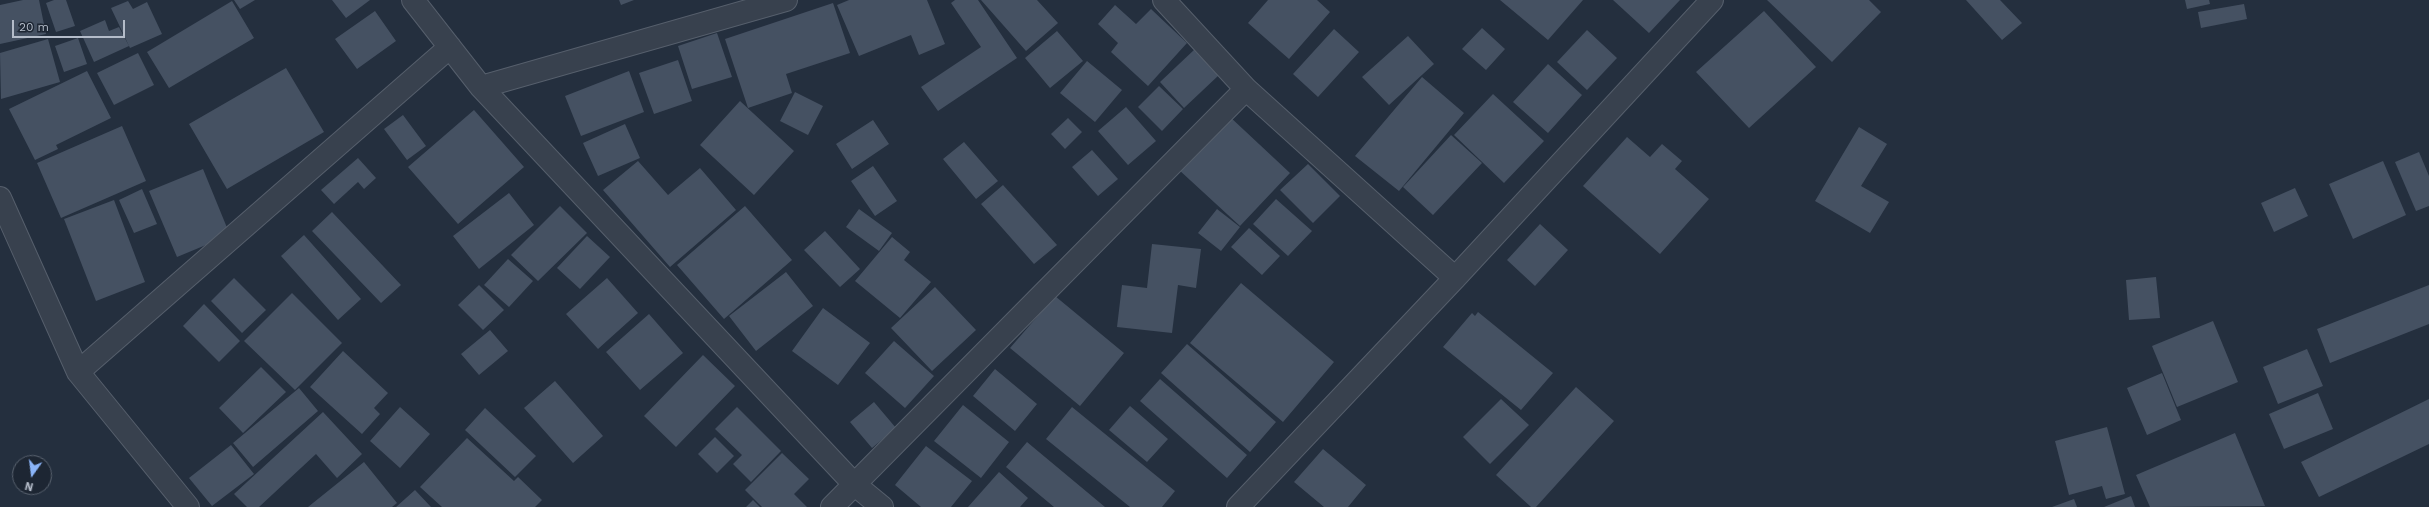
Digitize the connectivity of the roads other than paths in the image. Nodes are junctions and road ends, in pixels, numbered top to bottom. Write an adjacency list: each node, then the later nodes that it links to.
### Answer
1 (413, 0): 5 (street)
2 (786, 0): 6 (street)
3 (1164, 0): 7 (street)
4 (1712, 0): 9 (street)
5 (450, 47): 6 (street); 10 (street)
6 (481, 87): 11 (street)
7 (1246, 88): 9 (street); 11 (street)
8 (0, 198): 10 (street)
9 (1455, 278): 15 (street)
10 (78, 372): 12 (street)
11 (854, 484): 13 (street); 14 (street)
12 (188, 507)
13 (832, 507)
14 (882, 507)
15 (1238, 507)

